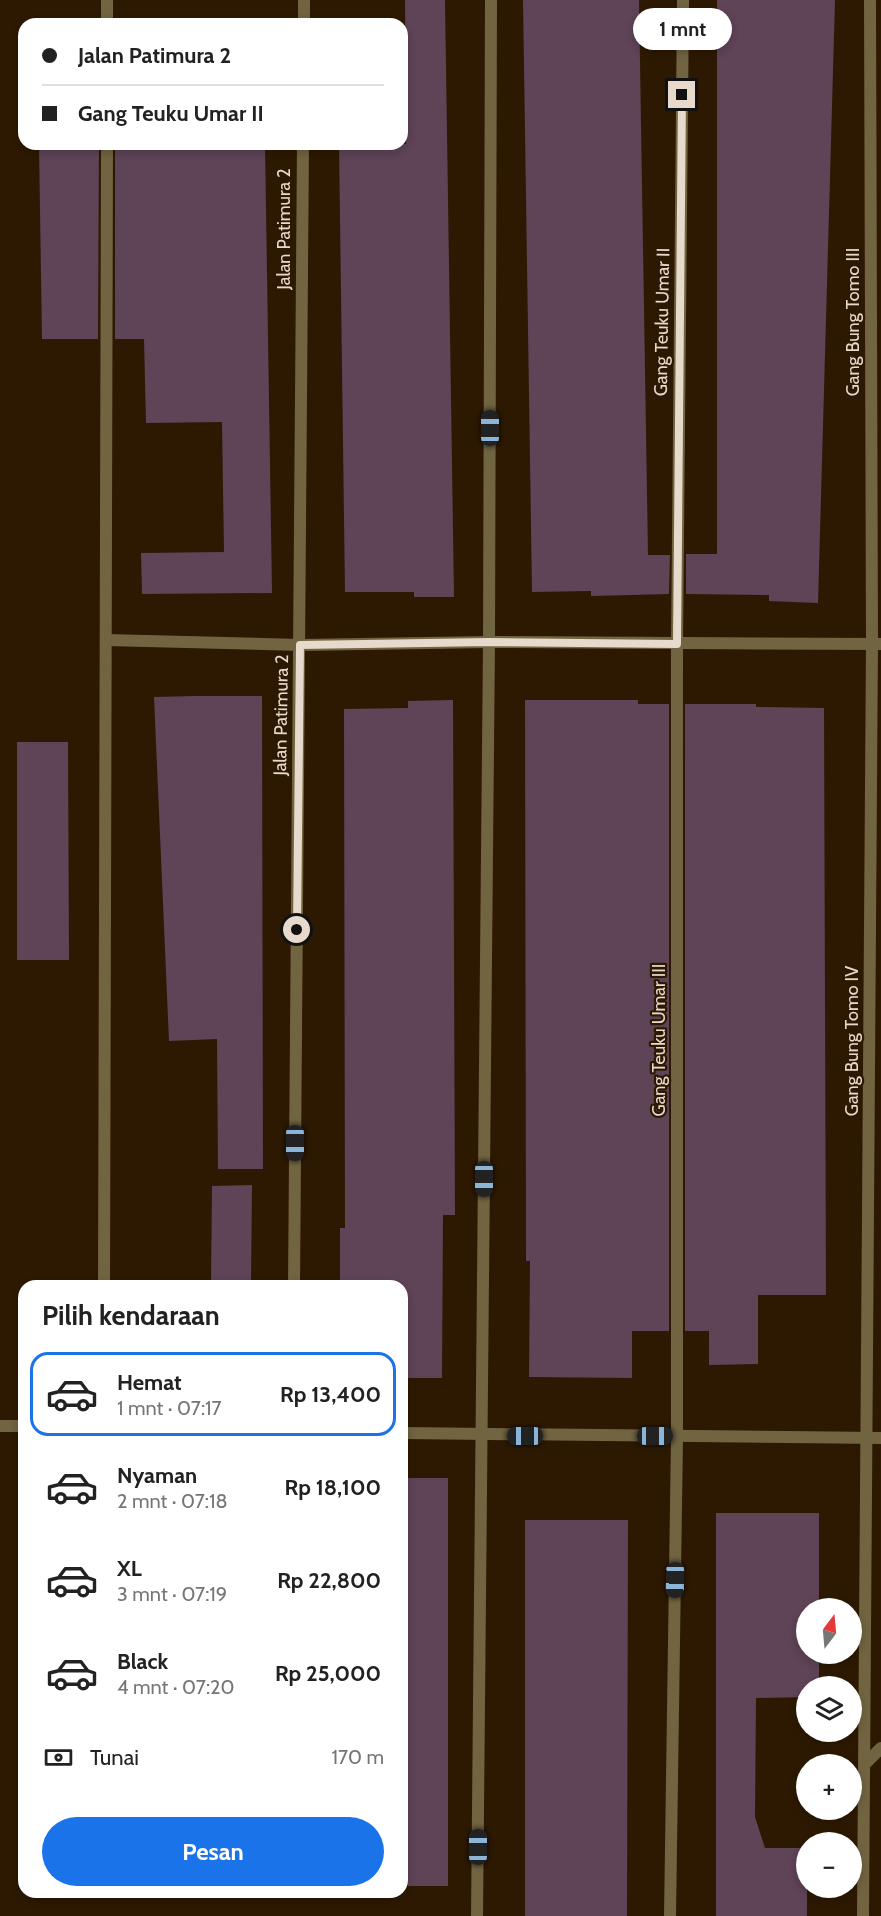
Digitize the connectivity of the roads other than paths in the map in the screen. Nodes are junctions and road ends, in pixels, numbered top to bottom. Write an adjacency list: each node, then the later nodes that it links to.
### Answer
1 (107, 0): 6 (street)
2 (304, 0): 7 (street)
3 (491, 0): 11 (street)
4 (683, 0): 12 (street, Gang Teuku Umar II)
5 (870, 0): 13 (street, Gang Bung Tomo III)
6 (107, 18)
7 (304, 18)
8 (107, 150): 10 (street)
9 (303, 150): 14 (street, Jalan Patimura 2)
10 (106, 640): 14 (street); 15 (street)
11 (489, 642): 12 (street); 14 (street); 20 (street)
12 (677, 644): 13 (street); 21 (street, Gang Teuku Umar III)
13 (877, 644): 23 (street, Gang Bung Tomo IV)
14 (300, 645): 16 (street, Jalan Patimura 2)
15 (104, 1280)
16 (294, 1280)
17 (0, 1426): 18 (street)
18 (18, 1426)
19 (408, 1433): 20 (street)
20 (482, 1435): 21 (street); 26 (street)
21 (677, 1437): 23 (street); 27 (street, Gang Teuku Umar III)
22 (881, 1437): 23 (street)
23 (867, 1438): 25 (street, Gang Bung Tomo IV)
24 (881, 1748): 25 (street)
25 (865, 1764): 28 (street, Gang Bung Tomo IV)
26 (477, 1916)
27 (670, 1916)
28 (863, 1916)

